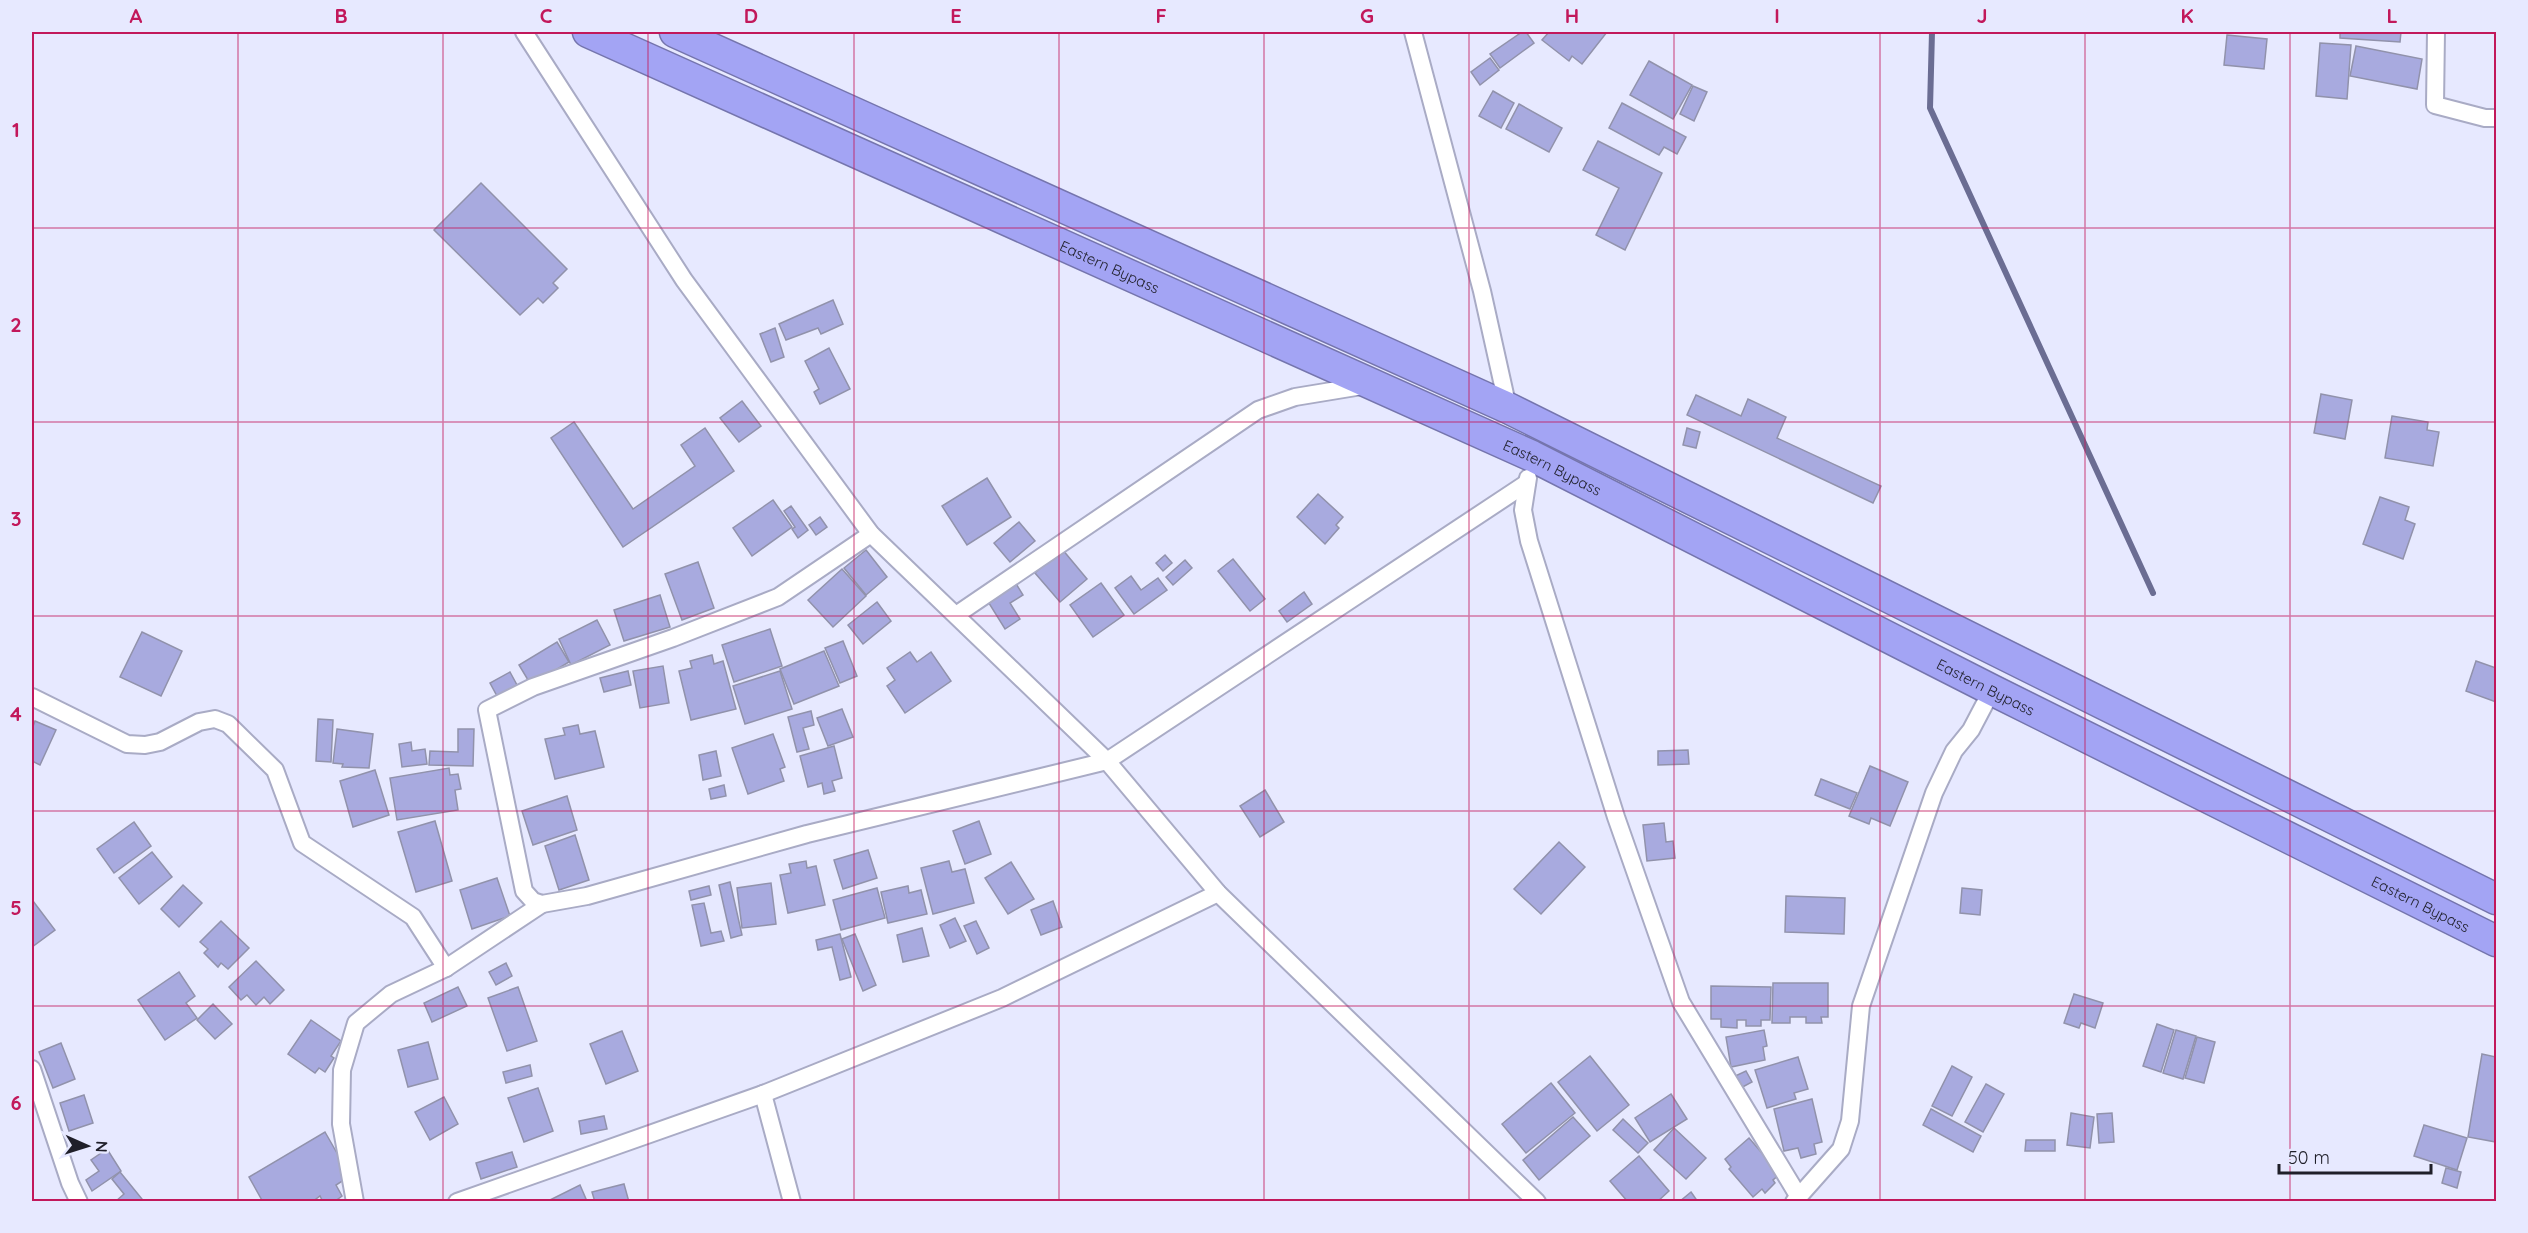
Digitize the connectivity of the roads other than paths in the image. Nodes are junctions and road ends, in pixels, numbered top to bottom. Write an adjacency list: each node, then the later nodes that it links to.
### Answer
1 (524, 32): 10 (street)
2 (588, 32): 7 (highway, Eastern Bypass)
3 (675, 32): 8 (highway)
4 (1413, 32): 8 (street)
5 (2436, 32): 6 (street)
6 (2496, 118)
7 (1368, 384): 9 (highway, Eastern Bypass); 11 (street)
8 (1508, 408): 16 (highway)
9 (1530, 470): 12 (highway, Eastern Bypass); 14 (street); 22 (street)
10 (871, 534): 11 (street); 17 (street)
11 (956, 615): 14 (street)
12 (1992, 690): 18 (highway, Eastern Bypass); 22 (street)
13 (32, 697): 19 (street)
14 (1107, 761): 15 (street); 17 (street)
15 (1218, 893): 21 (street); 27 (street)
16 (2496, 899)
17 (543, 904): 19 (street)
18 (2496, 941)
19 (446, 968): 24 (street)
20 (32, 1069): 23 (street)
21 (763, 1094): 25 (street); 26 (street)
22 (1796, 1199)
23 (73, 1201)
24 (355, 1202)
25 (457, 1202)
26 (792, 1202)
27 (1537, 1202)

